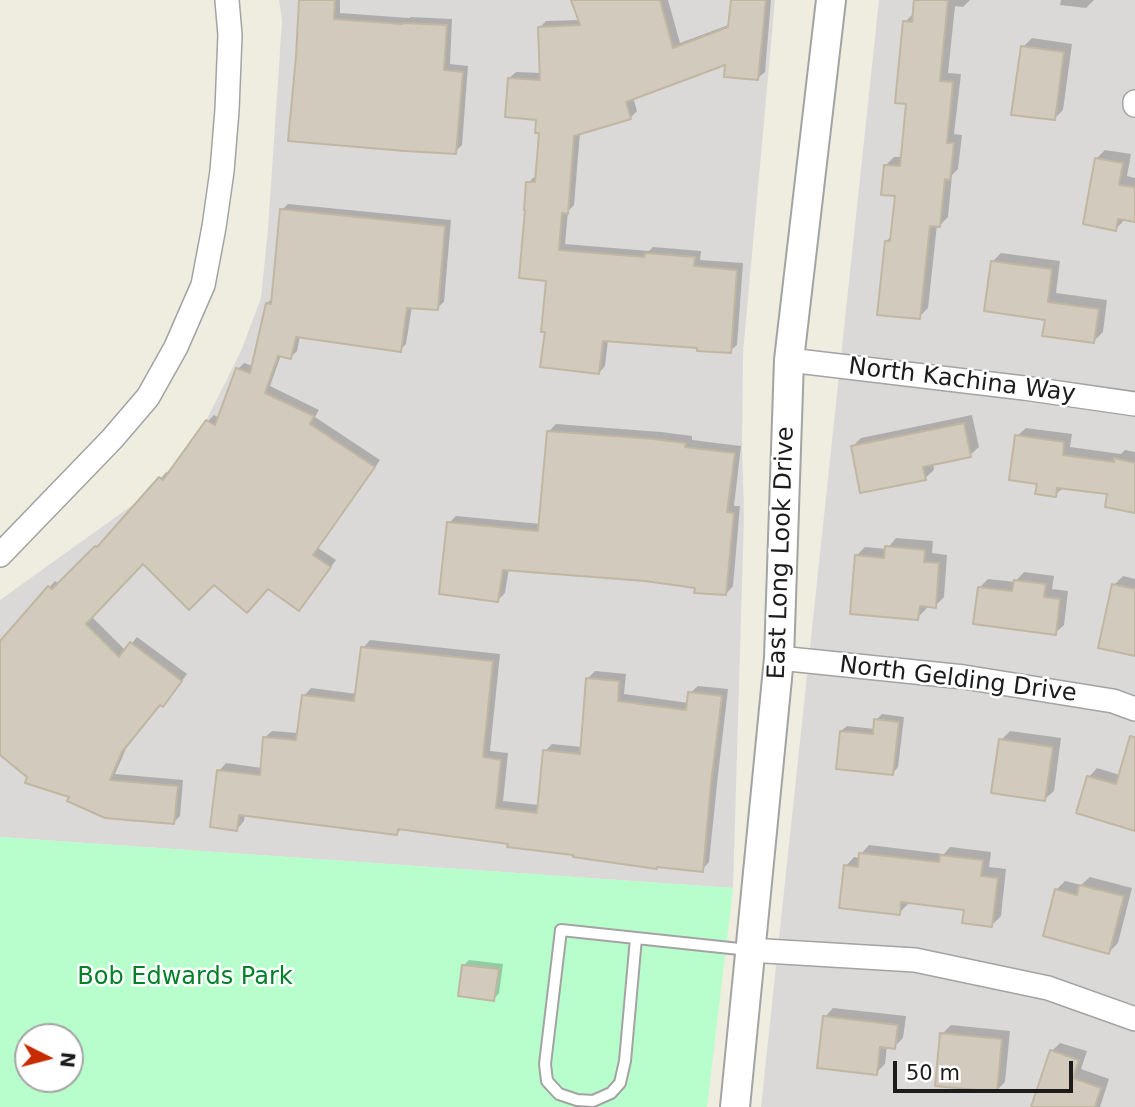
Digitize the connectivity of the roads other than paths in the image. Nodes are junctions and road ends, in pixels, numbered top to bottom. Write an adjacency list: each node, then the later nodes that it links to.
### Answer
1 (227, 0): 5 (street)
2 (831, 0): 3 (street, East Long Look Drive)
3 (789, 360): 4 (street, North Kachina Way); 6 (street, East Long Look Drive)
4 (1135, 404)
5 (0, 555)
6 (779, 658): 7 (street, North Gelding Drive); 9 (street, East Long Look Drive)
7 (1135, 709)
8 (636, 938): 8 (lane); 9 (lane)
9 (750, 950): 10 (street); 11 (street, East Long Look Drive)
10 (1135, 1019)
11 (735, 1107)

